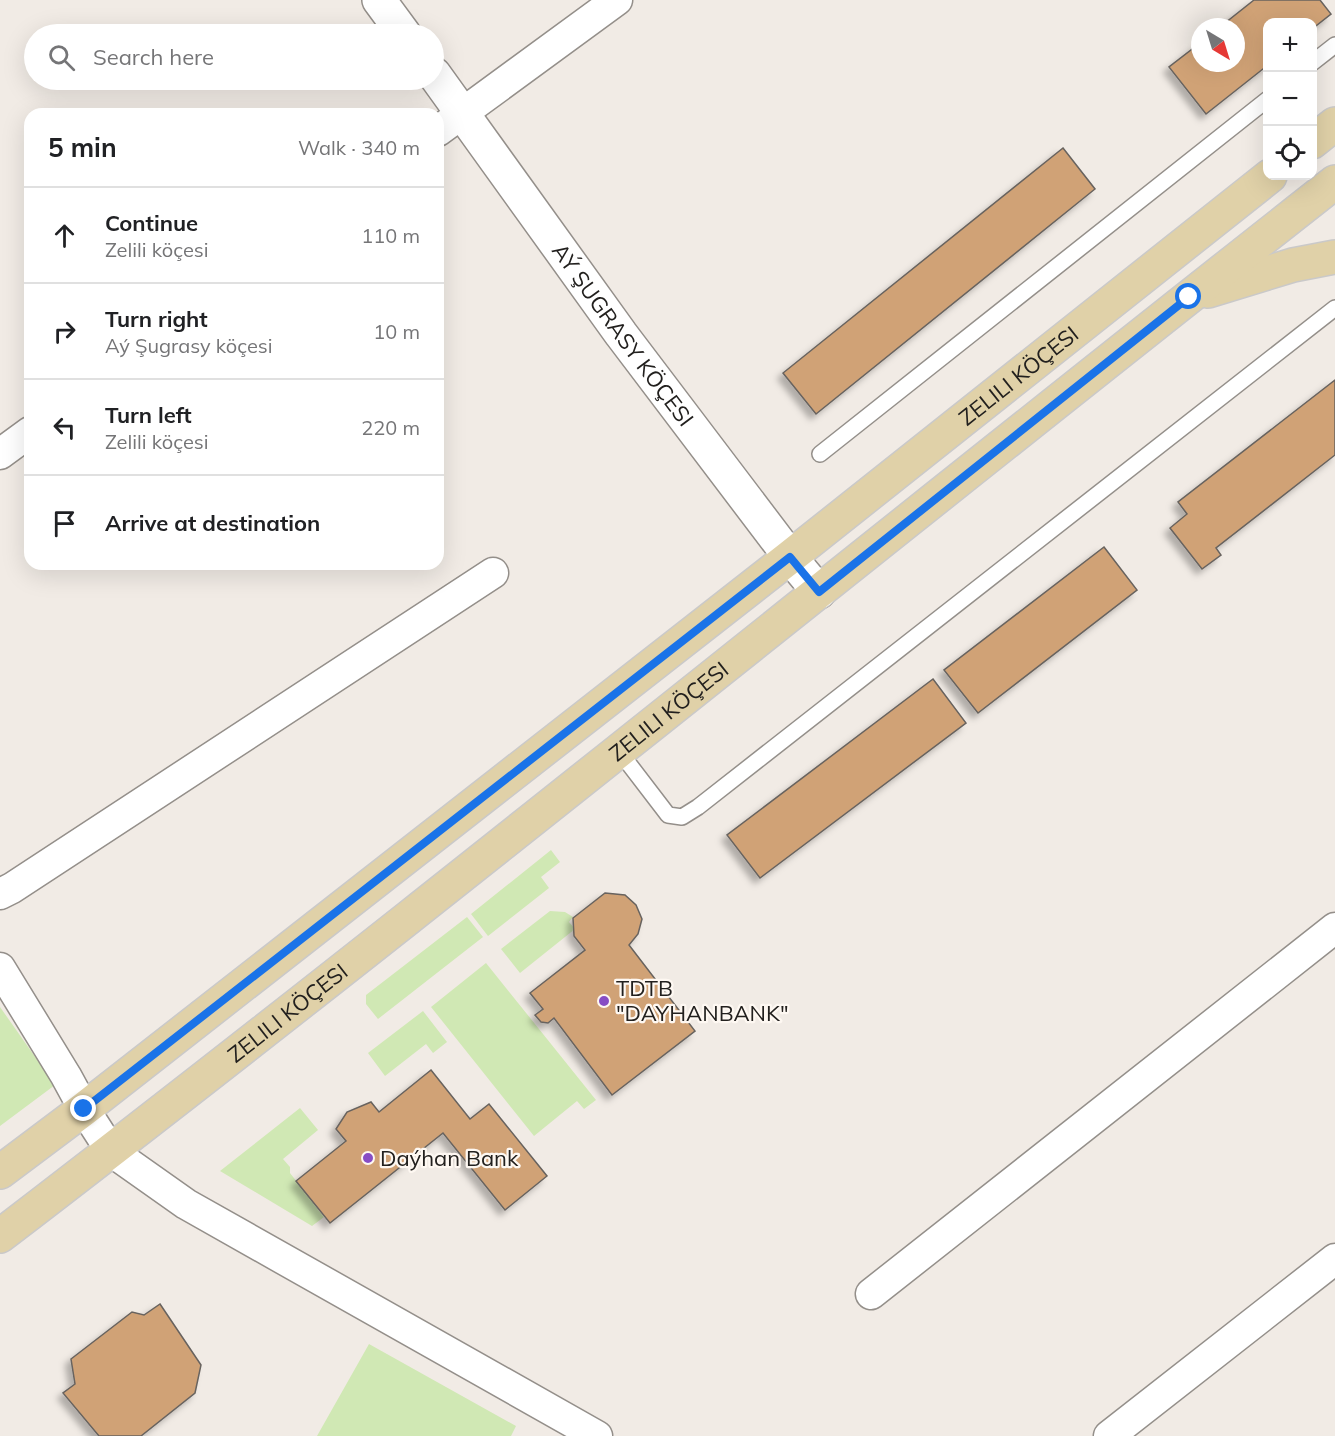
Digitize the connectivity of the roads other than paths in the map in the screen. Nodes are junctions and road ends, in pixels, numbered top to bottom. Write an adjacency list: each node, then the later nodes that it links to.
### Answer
1 (379, 0): 3 (street)
2 (617, 0): 8 (street)
3 (397, 24)
4 (1335, 45): 5 (lane)
5 (1317, 59)
6 (439, 90): 8 (street, AÝ ŞUGRASY KÖÇESI)
7 (1263, 103): 18 (lane)
8 (450, 122): 19 (street, AÝ ŞUGRASY KÖÇESI)
9 (1335, 124): 10 (main road)
10 (1317, 138)
11 (1265, 180): 19 (main road, ZELILI KÖÇESI)
12 (1335, 182): 14 (main road, ZELILI KÖÇESI)
13 (1335, 257): 14 (main road)
14 (1189, 297): 21 (main road, ZELILI KÖÇESI)
15 (1335, 308): 22 (lane)
16 (24, 436): 17 (street)
17 (0, 454)
18 (820, 454)
19 (790, 557): 21 (street, AÝ ŞUGRASY KÖÇESI); 26 (main road, ZELILI KÖÇESI)
20 (493, 573): 23 (street)
21 (819, 592): 22 (main road, ZELILI KÖÇESI)
22 (619, 751): 27 (main road, ZELILI KÖÇESI)
23 (0, 894)
24 (1335, 927): 31 (street)
25 (0, 968): 26 (street)
26 (84, 1109): 27 (street); 28 (main road, ZELILI KÖÇESI)
27 (111, 1150): 29 (main road, ZELILI KÖÇESI); 32 (street)
28 (0, 1172)
29 (0, 1236)
30 (1335, 1259): 33 (street)
31 (871, 1294)
32 (597, 1436)
33 (1109, 1436)

